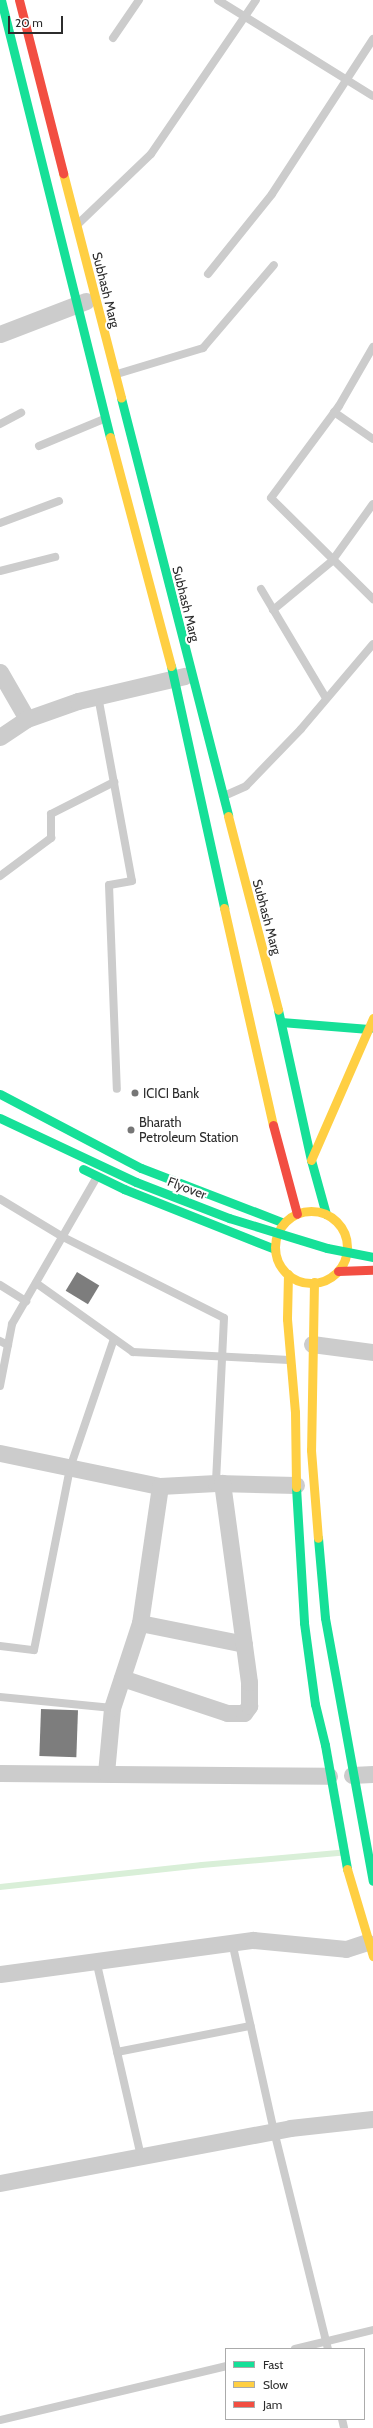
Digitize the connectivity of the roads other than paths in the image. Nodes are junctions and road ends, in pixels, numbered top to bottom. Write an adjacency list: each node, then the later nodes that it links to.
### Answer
1 (0, 0): 15 (main road)
2 (19, 0): 11 (main road, Subhash Marg)
3 (139, 0): 7 (lane)
4 (218, 0): 6 (lane)
5 (256, 0): 6 (lane)
6 (245, 16): 9 (lane); 11 (lane)
7 (113, 38)
8 (373, 40): 9 (lane)
9 (347, 79): 10 (lane); 13 (lane)
10 (373, 96)
11 (76, 226): 14 (main road, Subhash Marg)
12 (274, 265): 18 (lane)
13 (208, 274)
14 (94, 298): 15 (street); 18 (main road, Subhash Marg)
15 (76, 303): 16 (street); 21 (main road)
16 (0, 334)
17 (373, 347): 19 (lane)
18 (114, 375): 36 (main road, Subhash Marg)
19 (334, 412): 23 (lane); 29 (lane)
20 (21, 413): 22 (lane)
21 (105, 418): 24 (lane); 37 (main road)
22 (0, 424)
23 (373, 439)
24 (39, 446)
25 (59, 501): 27 (lane)
26 (373, 504): 29 (lane)
27 (0, 523)
28 (55, 557): 30 (lane)
29 (332, 560): 32 (lane); 33 (lane)
30 (0, 571)
31 (261, 589): 33 (lane)
32 (373, 599)
33 (273, 610): 39 (lane)
34 (373, 644): 39 (lane)
35 (0, 672): 40 (street)
36 (191, 675): 37 (street); 43 (main road, Subhash Marg)
37 (174, 679): 38 (street); 58 (main road)
38 (98, 696): 40 (street); 42 (lane)
39 (326, 698): 43 (lane)
40 (27, 719): 41 (street)
41 (0, 737)
42 (114, 782): 44 (lane); 48 (lane)
43 (222, 797): 46 (main road, Subhash Marg)
44 (0, 876)
45 (373, 1018): 47 (main road)
46 (281, 1022): 47 (main road); 54 (main road, Subhash Marg)
47 (369, 1030): 54 (main road)
48 (117, 1089)
49 (0, 1094): 53 (main road)
50 (0, 1118): 65 (main road, Flyover, bridge)
51 (0, 1129): 52 (main road)
52 (35, 1146)
53 (111, 1152): 56 (lane); 60 (main road)
54 (311, 1160): 59 (main road, Subhash Marg)
55 (77, 1166): 56 (main road)
56 (98, 1176): 61 (lane); 64 (main road)
57 (0, 1198): 61 (lane)
58 (297, 1214): 59 (main road); 60 (main road)
59 (326, 1214): 62 (main road)
60 (284, 1223): 64 (main road)
61 (63, 1237): 70 (lane); 78 (lane)
62 (347, 1242): 63 (main road); 67 (main road)
63 (366, 1245)
64 (275, 1249): 68 (main road)
65 (373, 1257)
66 (373, 1270): 67 (main road)
67 (338, 1271): 69 (main road)
68 (288, 1274): 69 (main road); 79 (main road)
69 (314, 1282): 75 (main road)
70 (36, 1283): 72 (lane); 73 (lane)
71 (0, 1286): 72 (lane)
72 (26, 1301): 76 (lane)
73 (114, 1339): 78 (lane); 82 (lane)
74 (0, 1341): 76 (lane)
75 (312, 1344): 77 (street); 95 (main road)
76 (8, 1345): 80 (lane)
77 (373, 1352)
78 (221, 1357): 79 (lane); 83 (lane)
79 (290, 1360): 84 (main road)
80 (0, 1386)
81 (0, 1453): 82 (street)
82 (70, 1468): 85 (street); 88 (lane)
83 (219, 1483): 84 (street); 85 (street); 87 (street)
84 (296, 1485): 96 (main road)
85 (160, 1486): 86 (street)
86 (140, 1623): 87 (street); 89 (street)
87 (244, 1644): 89 (street)
88 (0, 1646)
89 (122, 1678): 91 (street)
90 (0, 1697): 91 (lane)
91 (112, 1708): 93 (street)
92 (0, 1773): 93 (street)
93 (106, 1773): 96 (street)
94 (373, 1774): 95 (street)
95 (352, 1775): 97 (main road)
96 (329, 1776): 99 (main road)
97 (373, 1881)
98 (232, 1942): 99 (street); 100 (street); 102 (lane)
99 (370, 1949)
100 (96, 1960): 101 (street); 103 (lane)
101 (0, 1974)
102 (250, 2026): 103 (lane); 105 (lane)
103 (117, 2052): 106 (lane)
104 (373, 2120): 105 (street)
105 (274, 2131): 106 (street); 109 (lane)
106 (141, 2157): 107 (street)
107 (0, 2182)
108 (373, 2330): 109 (lane)
109 (327, 2345): 110 (lane)
110 (303, 2348)
111 (225, 2366): 112 (lane)
112 (0, 2420)

